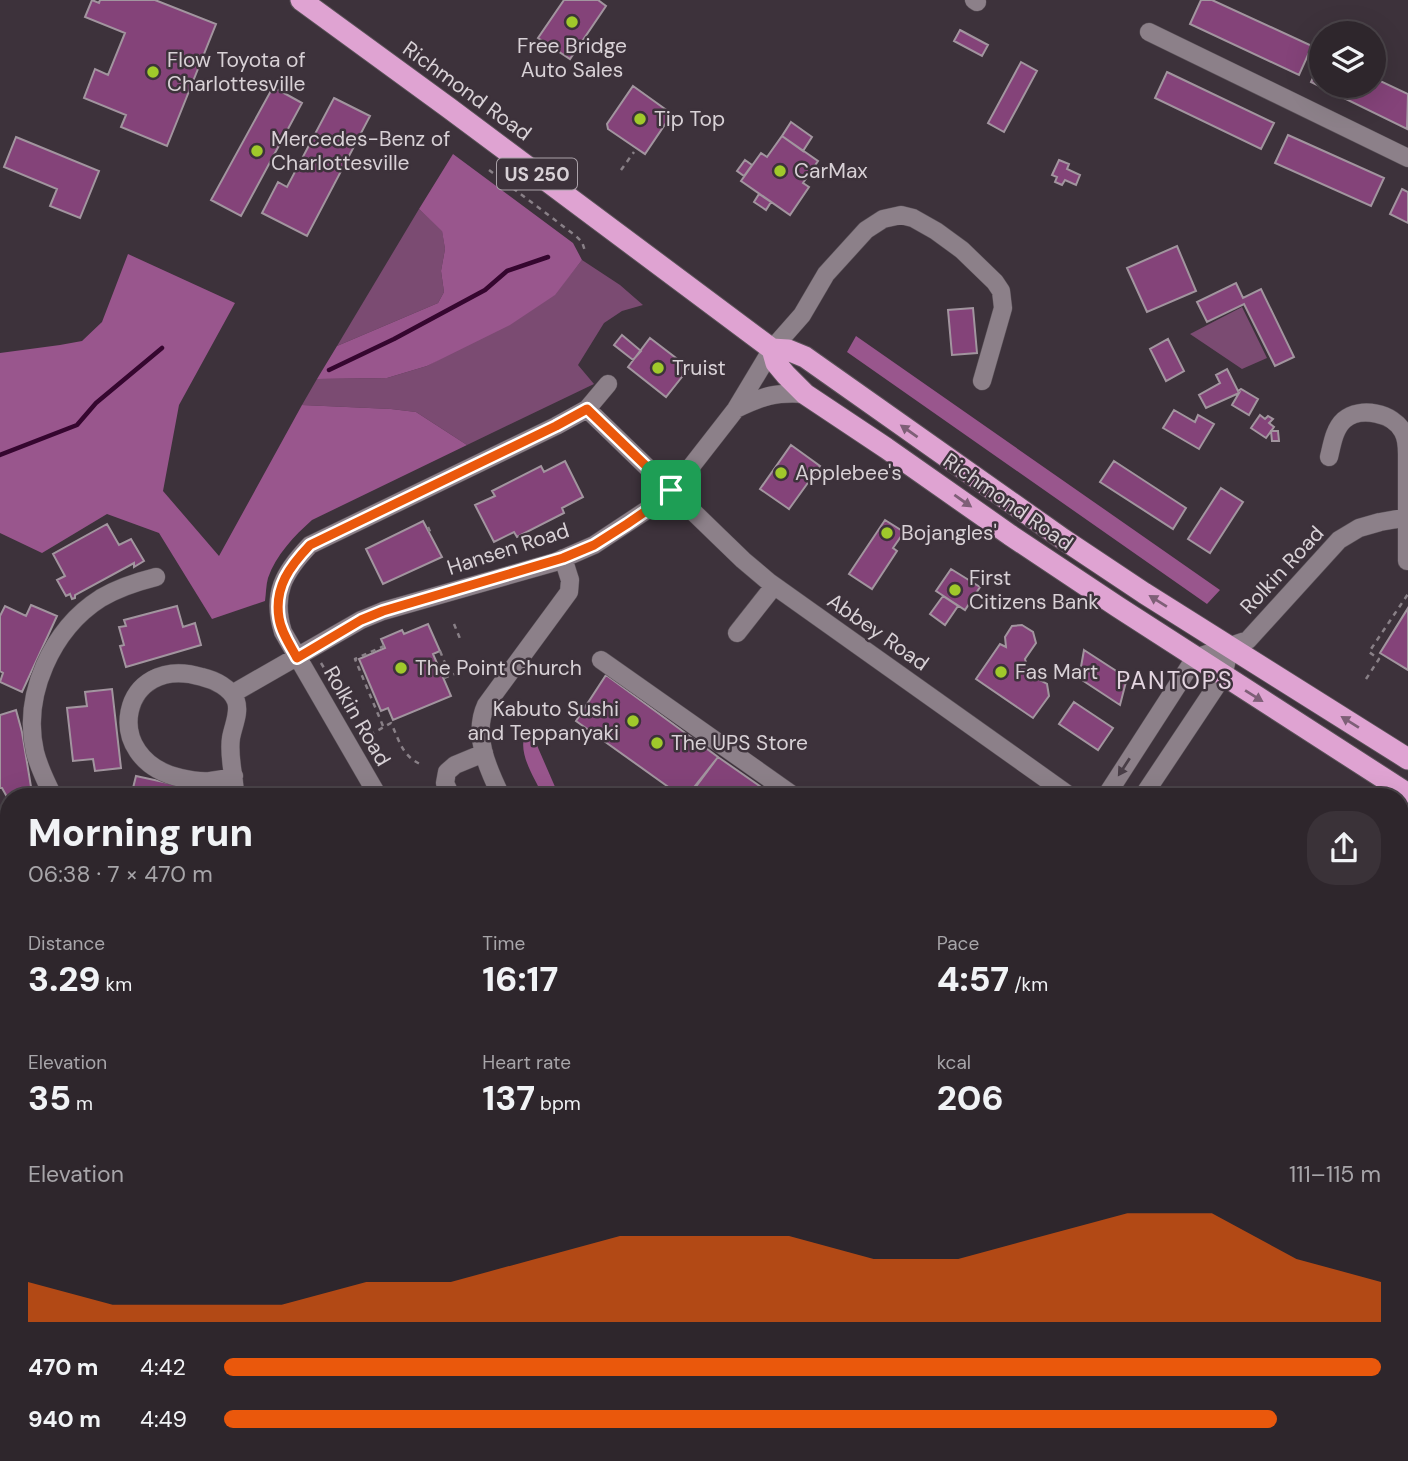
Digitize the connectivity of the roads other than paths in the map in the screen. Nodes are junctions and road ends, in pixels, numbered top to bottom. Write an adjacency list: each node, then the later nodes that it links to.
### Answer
1 (301, 0): 4 (highway, Richmond Road / US 250)
2 (1149, 32): 3 (street)
3 (1408, 158)
4 (772, 349): 5 (street, Hansen Road); 7 (highway, Richmond Road / US 250); 9 (street, Hansen Road); 18 (highway, Richmond Road / US 250, one-way to 4)
5 (982, 381)
6 (608, 384): 8 (street)
7 (805, 394): 9 (street); 20 (highway, Richmond Road / US 250, one-way to 20)
8 (587, 409): 11 (street, Abbey Road); 19 (street, Rolkin Road)
9 (736, 409): 11 (street, Hansen Road)
10 (1329, 457): 12 (street)
11 (671, 490): 13 (street, Hansen Road); 16 (street, Abbey Road)
12 (1407, 517): 14 (street); 18 (street, Rolkin Road)
13 (563, 558): 19 (street, Hansen Road); 25 (street)
14 (1407, 561)
15 (156, 577): 29 (street)
16 (774, 586): 17 (street); 35 (street, Abbey Road)
17 (737, 632)
18 (1230, 647): 20 (street, Rolkin Road); 22 (street); 26 (highway, Richmond Road / US 250, one-way to 18)
19 (297, 658): 23 (street, Hansen Road); 31 (street, Rolkin Road)
20 (1195, 658): 22 (highway, Richmond Road / US 250); 24 (street)
21 (601, 660): 34 (street)
22 (1223, 676): 27 (street); 38 (highway, Richmond Road / US 250, one-way to 38)
23 (232, 694): 28 (street); 28 (street)
24 (1140, 743): 27 (street); 36 (street, one-way to 36)
25 (484, 753): 32 (street); 33 (street)
26 (1408, 759)
27 (1166, 762): 37 (street)
28 (234, 776): 30 (street)
29 (49, 788)
30 (234, 788)
31 (373, 788)
32 (447, 788)
33 (497, 788)
34 (783, 788)
35 (1059, 788)
36 (1110, 788)
37 (1148, 788)
38 (1399, 788)

